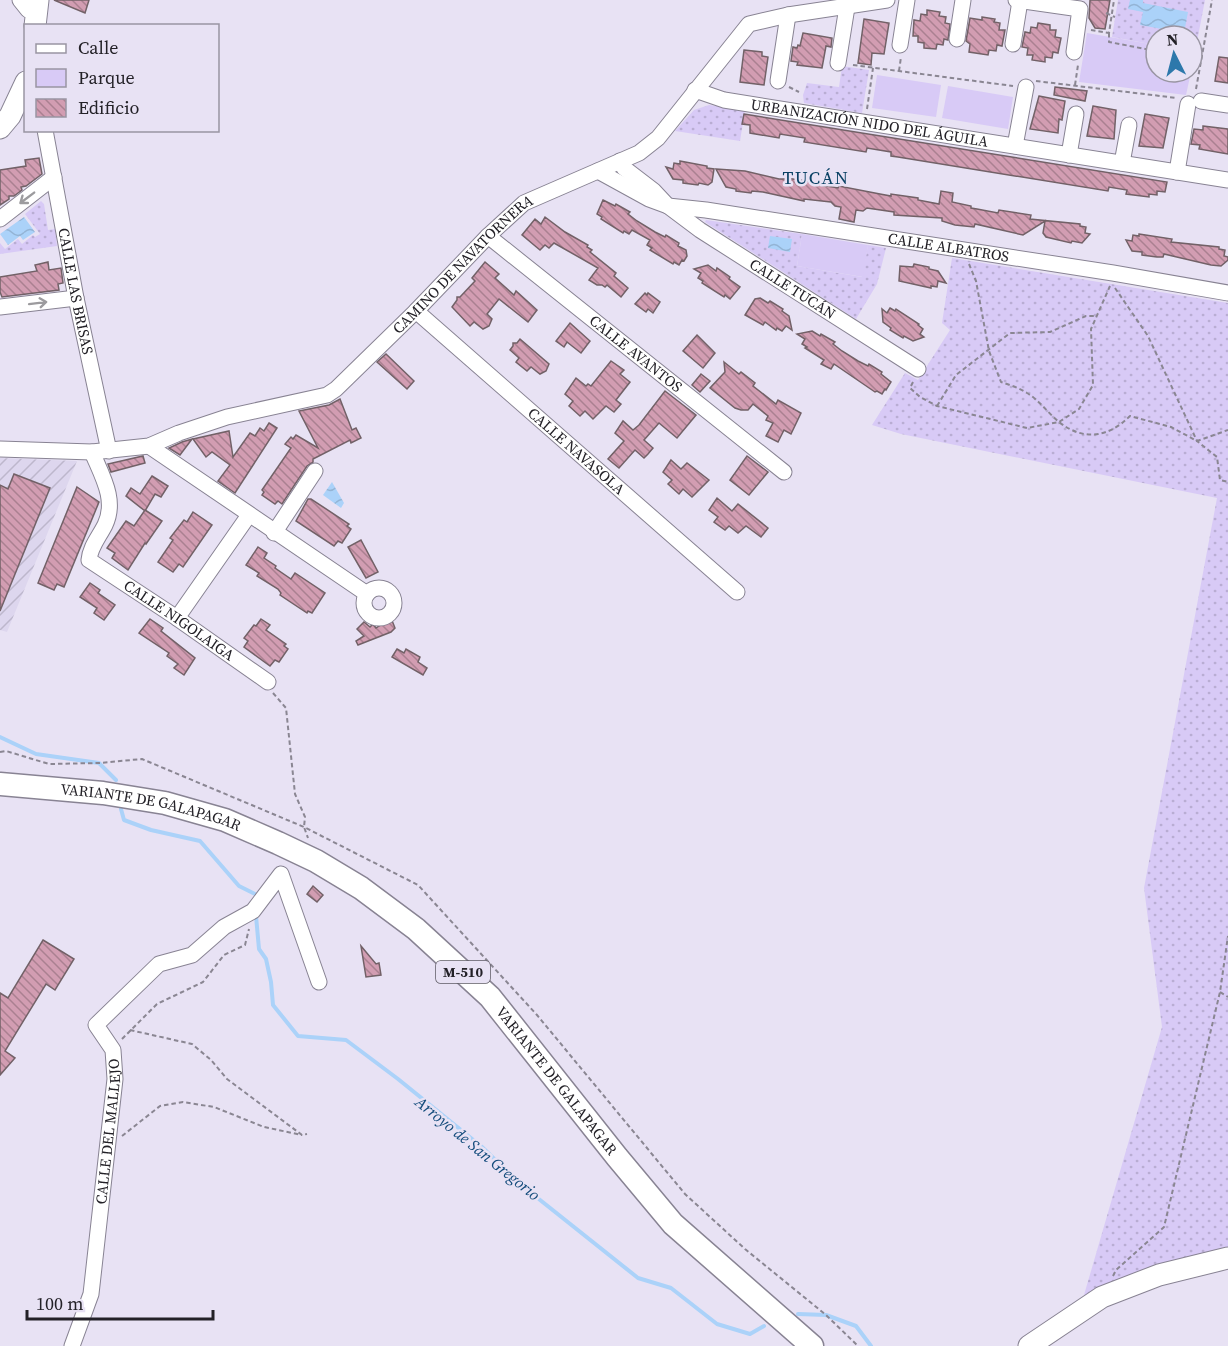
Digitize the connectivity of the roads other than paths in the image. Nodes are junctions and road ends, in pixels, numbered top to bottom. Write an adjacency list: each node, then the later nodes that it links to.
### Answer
1 (887, 0): 6 (street, CAMINO DE NAVATORNERA)
2 (907, 0): 10 (street)
3 (963, 0): 8 (street)
4 (1018, 0): 5 (street); 9 (street)
5 (1059, 3): 11 (street)
6 (847, 7): 7 (street, CAMINO DE NAVATORNERA); 12 (street)
7 (788, 15): 13 (street, URBANIZACIÓN NIDO DEL ÁGUILA); 16 (street, CAMINO DE NAVATORNERA)
8 (957, 39)
9 (1013, 44)
10 (900, 45)
11 (1074, 52)
12 (838, 63)
13 (778, 81)
14 (1026, 87): 23 (street)
15 (24, 90): 17 (main road)
16 (695, 90): 23 (street, URBANIZACIÓN NIDO DEL ÁGUILA); 25 (street, CAMINO DE NAVATORNERA)
17 (20, 105): 21 (main road)
18 (1228, 105): 28 (street)
19 (1076, 114): 24 (street)
20 (1129, 125): 26 (street)
21 (0, 128)
22 (45, 132): 29 (street, CALLE LAS BRISAS)
23 (1016, 146): 24 (street, URBANIZACIÓN NIDO DEL ÁGUILA)
24 (1069, 155): 26 (street, URBANIZACIÓN NIDO DEL ÁGUILA)
25 (620, 161): 27 (street, CAMINO DE NAVATORNERA); 31 (street, CALLE TUCÁN)
26 (1122, 163): 28 (street, URBANIZACIÓN NIDO DEL ÁGUILA)
27 (598, 171): 31 (street, CALLE TUCÁN); 33 (street, CAMINO DE NAVATORNERA)
28 (1177, 172): 30 (street, URBANIZACIÓN NIDO DEL ÁGUILA)
29 (54, 177): 32 (street, one-way to 32); 35 (street, CALLE LAS BRISAS)
30 (1228, 180)
31 (668, 206): 34 (street, CALLE ALBATROS); 38 (street, CALLE TUCÁN)
32 (0, 219)
33 (488, 236): 37 (street, CAMINO DE NAVATORNERA); 44 (street, CALLE AVANTOS)
34 (1228, 293)
35 (76, 298): 36 (street, one-way to 35); 41 (street, CALLE LAS BRISAS)
36 (0, 307)
37 (416, 311): 39 (street, CAMINO DE NAVATORNERA); 47 (street, CALLE NAVASOLA)
38 (918, 369)
39 (149, 446): 41 (street, CAMINO DE NAVATORNERA); 45 (street)
40 (0, 449): 42 (street, CAMINO DE NAVATORNERA)
41 (109, 451): 42 (street, CAMINO DE NAVATORNERA)
42 (92, 452): 49 (street, CALLE NIGOLAIGA)
43 (315, 471): 46 (street)
44 (784, 472)
45 (249, 516): 46 (street); 49 (street)
46 (274, 533): 48 (street)
47 (737, 592)
48 (367, 594)
49 (177, 618): 50 (street, CALLE NIGOLAIGA)
50 (268, 682)
51 (0, 784): 55 (main road, VARIANTE DE GALAPAGAR / M-510)
52 (319, 982): 54 (street, CALLE DEL MALLEJO)
53 (1228, 1258): 56 (main road)
54 (72, 1346)
55 (812, 1346)
56 (1029, 1346)

